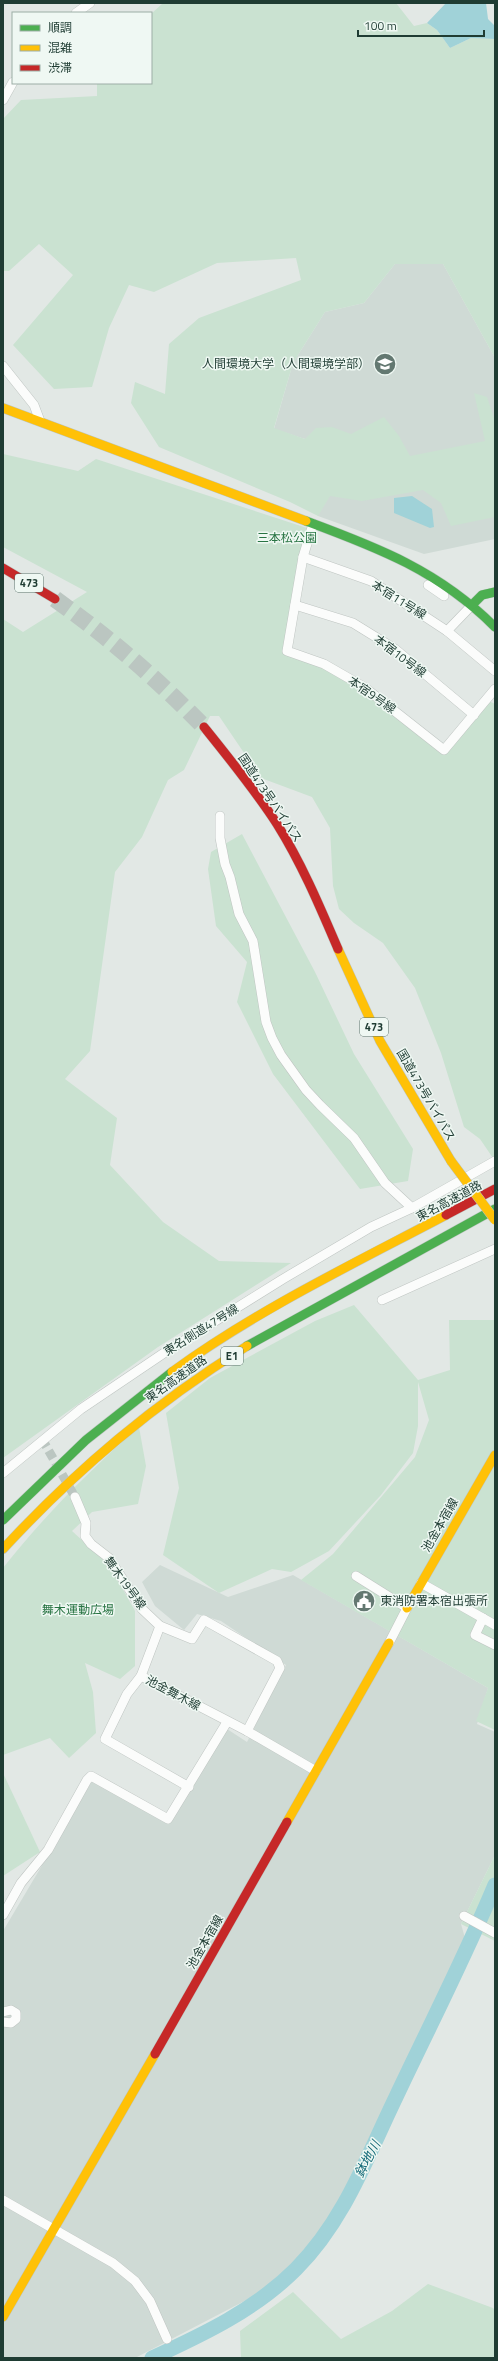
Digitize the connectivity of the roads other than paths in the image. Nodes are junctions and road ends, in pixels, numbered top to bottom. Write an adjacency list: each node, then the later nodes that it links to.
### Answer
1 (90, 3): 2 (street)
2 (77, 12)
3 (12, 84): 4 (street)
4 (3, 100)
5 (3, 366): 7 (street)
6 (3, 408): 7 (main road)
7 (40, 421): 8 (main road)
8 (313, 524): 9 (street); 16 (main road)
9 (304, 557): 15 (street, 本宿9号線); 18 (street, 本宿11号線)
10 (3, 568): 14 (main road, 473)
11 (428, 585): 13 (street)
12 (495, 592): 16 (main road)
13 (444, 596)
14 (55, 599)
15 (295, 604): 21 (street, 本宿10号線); 21 (street, 本宿9号線)
16 (473, 604): 17 (main road); 18 (street)
17 (495, 627)
18 (447, 632): 19 (street)
19 (495, 671)
20 (495, 689): 21 (street, 本宿9号線)
21 (474, 715)
22 (204, 727): 24 (main road, 国道473号バイパス / 473)
23 (220, 816): 32 (street)
24 (311, 886): 25 (main road, 国道473号バイパス / 473); 34 (main road, 国道473号バイパス / 473, bridge)
25 (377, 1010)
26 (430, 1107): 27 (main road, 国道473号バイパス)
27 (438, 1120)
28 (495, 1161): 32 (street, 東名側道47号線)
29 (469, 1167): 31 (main road)
30 (495, 1190): 42 (main road, 東名高速道路 / E1)
31 (495, 1202)
32 (412, 1208): 39 (street, 東名側道47号線)
33 (495, 1209): 43 (main road, 東名高速道路 / E1)
34 (495, 1220)
35 (495, 1250): 36 (street)
36 (382, 1300)
37 (495, 1455): 38 (main road, 池金本宿線)
38 (486, 1470): 40 (street); 45 (main road, 池金本宿線)
39 (3, 1472)
40 (495, 1474)
41 (75, 1497): 49 (street, 舞木19号線)
42 (3, 1520)
43 (3, 1549)
44 (356, 1576): 46 (street)
45 (421, 1583): 46 (main road, 池金本宿線); 47 (street)
46 (407, 1608): 50 (street)
47 (483, 1618): 48 (street); 51 (street)
48 (495, 1625)
49 (160, 1626): 52 (street); 54 (street)
50 (389, 1643): 55 (main road, 池金本宿線)
51 (495, 1645)
52 (141, 1676): 53 (street, 池金舞木線); 56 (street, 池金舞木線)
53 (227, 1722): 54 (street, 池金舞木線); 56 (street)
54 (247, 1731): 55 (street)
55 (316, 1771): 63 (main road, 池金本宿線)
56 (189, 1787): 57 (street)
57 (3, 1915)
58 (464, 1916): 59 (street)
59 (491, 1931)
60 (3, 2012): 61 (street)
61 (3, 2022)
62 (3, 2200): 63 (street)
63 (55, 2229): 64 (main road, 池金本宿線); 65 (street)
64 (3, 2317)
65 (167, 2339)

